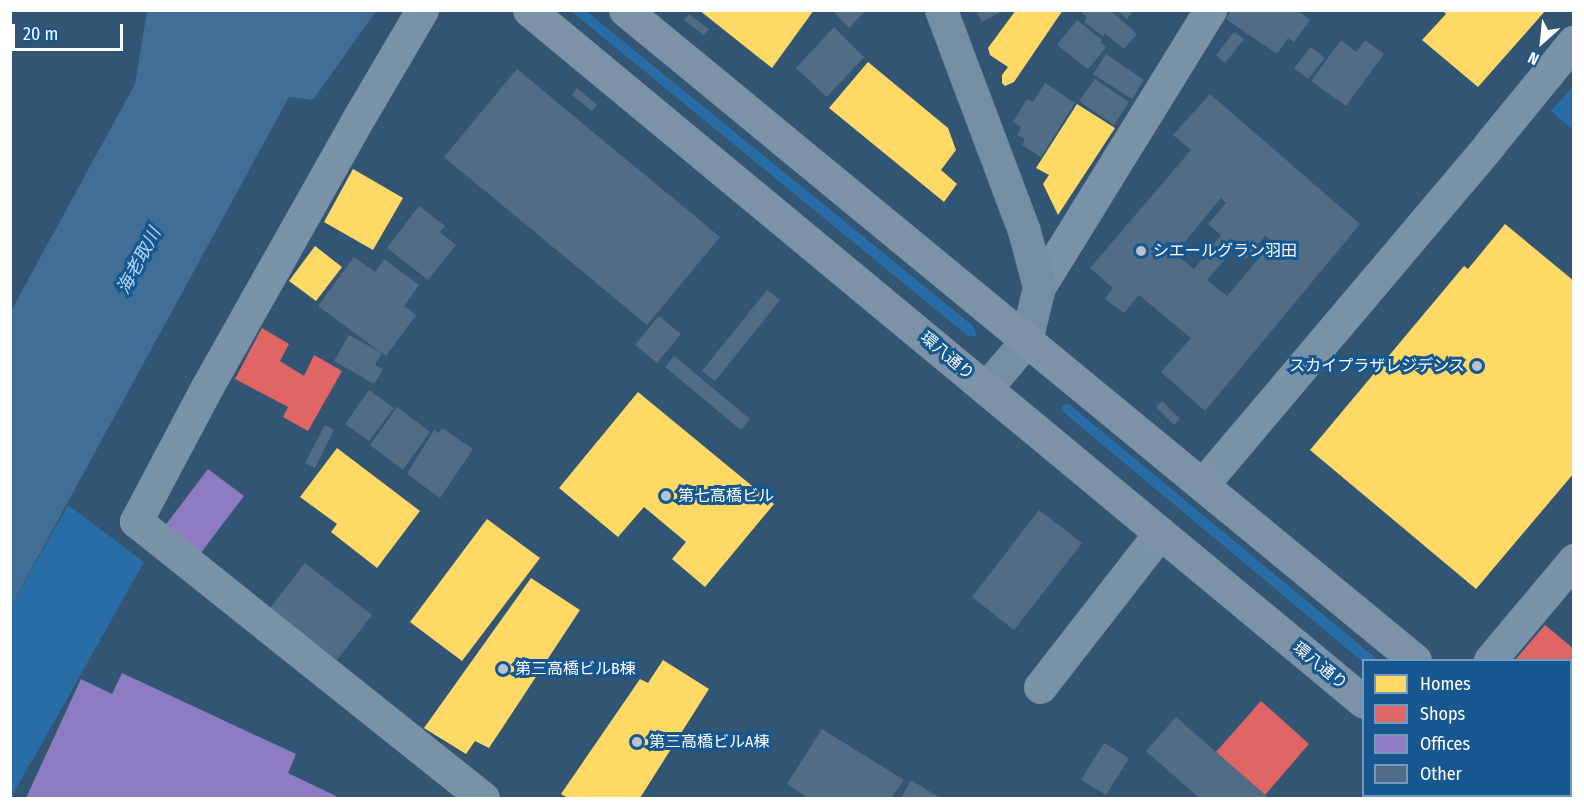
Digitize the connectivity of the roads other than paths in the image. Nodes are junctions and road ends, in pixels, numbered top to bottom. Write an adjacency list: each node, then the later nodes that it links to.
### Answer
1 (422, 10): 17 (street)
2 (529, 10): 9 (highway, 環八通り)
3 (625, 10): 8 (highway)
4 (941, 10): 7 (street)
5 (1210, 10): 7 (street)
6 (1574, 41): 10 (street)
7 (1039, 287): 8 (street)
8 (1026, 341): 9 (street); 10 (highway)
9 (986, 388): 11 (highway, 環八通り)
10 (1203, 484): 13 (highway)
11 (1159, 534): 15 (street); 16 (highway, 環八通り)
12 (1574, 560): 14 (street)
13 (1414, 659)
14 (1491, 659)
15 (1040, 687)
16 (1362, 700)
17 (483, 798)

